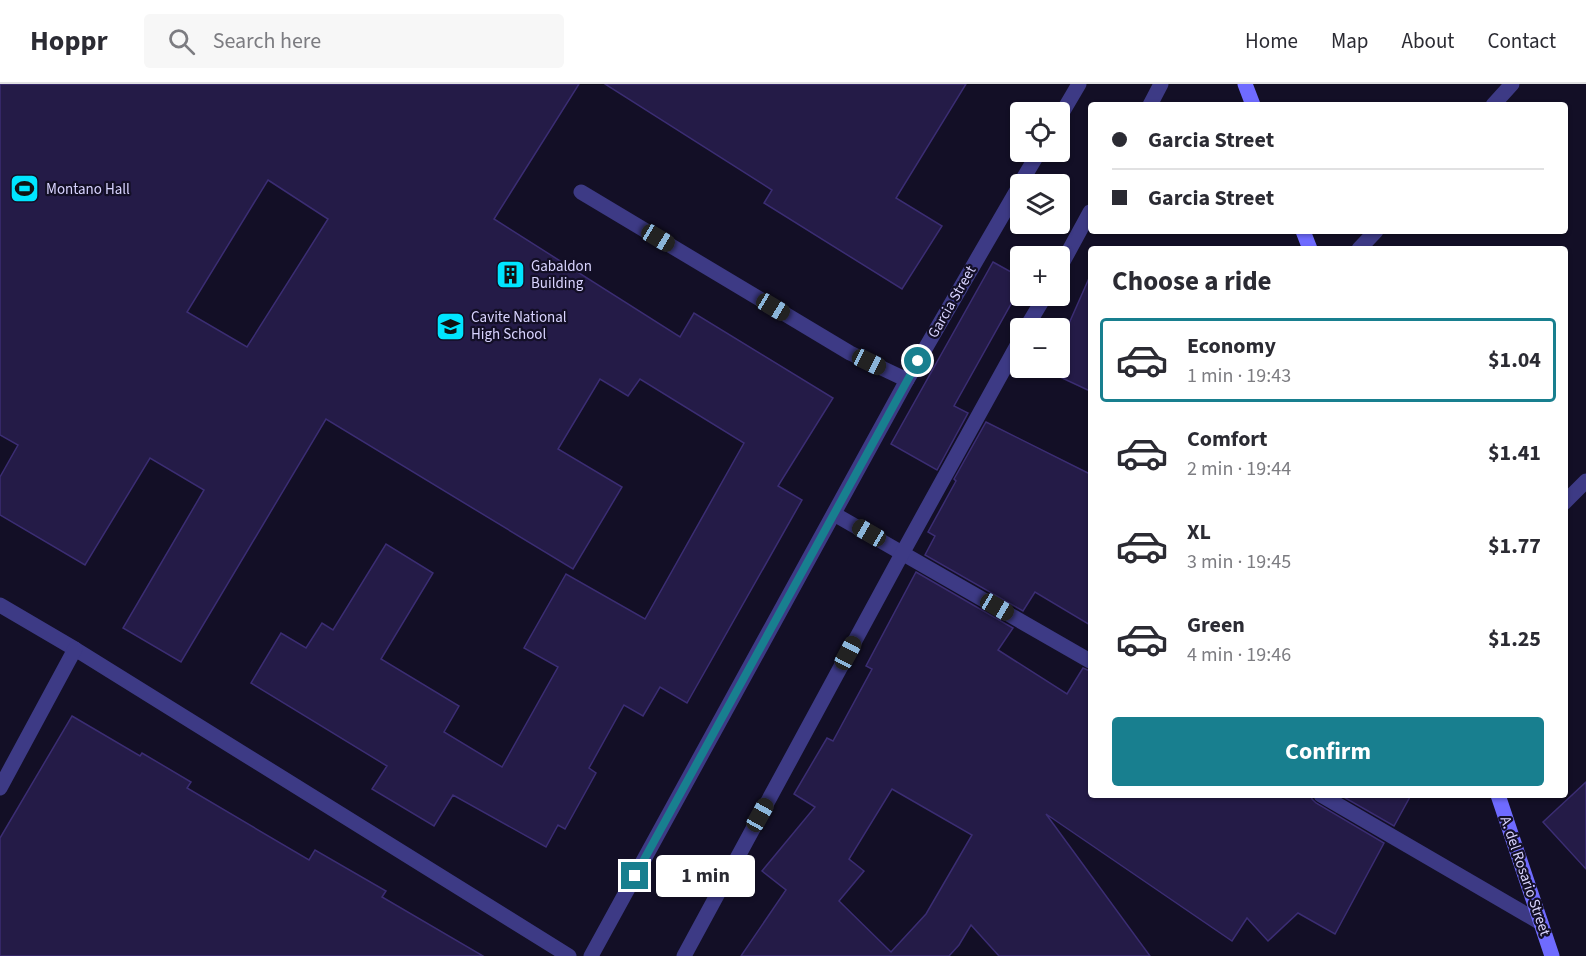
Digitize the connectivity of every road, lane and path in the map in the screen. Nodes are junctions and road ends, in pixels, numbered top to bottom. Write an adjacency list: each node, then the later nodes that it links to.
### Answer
1 (1078, 84): 5 (street)
2 (1161, 84): 6 (street)
3 (1245, 84): 7 (street)
4 (1512, 84): 8 (street)
5 (1068, 102)
6 (1152, 102)
7 (1252, 102)
8 (1496, 102)
9 (581, 192): 16 (street)
10 (1010, 202): 16 (street, Garcia Street)
11 (1088, 216): 14 (street)
12 (1373, 234): 13 (street)
13 (1362, 246)
14 (1070, 249)
15 (1010, 358): 20 (street)
16 (907, 380): 19 (street, Garcia Street)
17 (1586, 480): 18 (street)
18 (1568, 499)
19 (834, 514): 20 (street); 29 (street, Garcia Street)
20 (903, 552): 23 (street); 30 (street)
21 (0, 605): 22 (street)
22 (75, 649): 24 (street); 28 (street)
23 (1088, 660)
24 (0, 788)
25 (1326, 798): 27 (street)
26 (1499, 798): 27 (street, A. del Rosario Street)
27 (1541, 923): 31 (street, A. del Rosario Street)
28 (569, 956)
29 (591, 956)
30 (684, 956)
31 (1552, 956)

